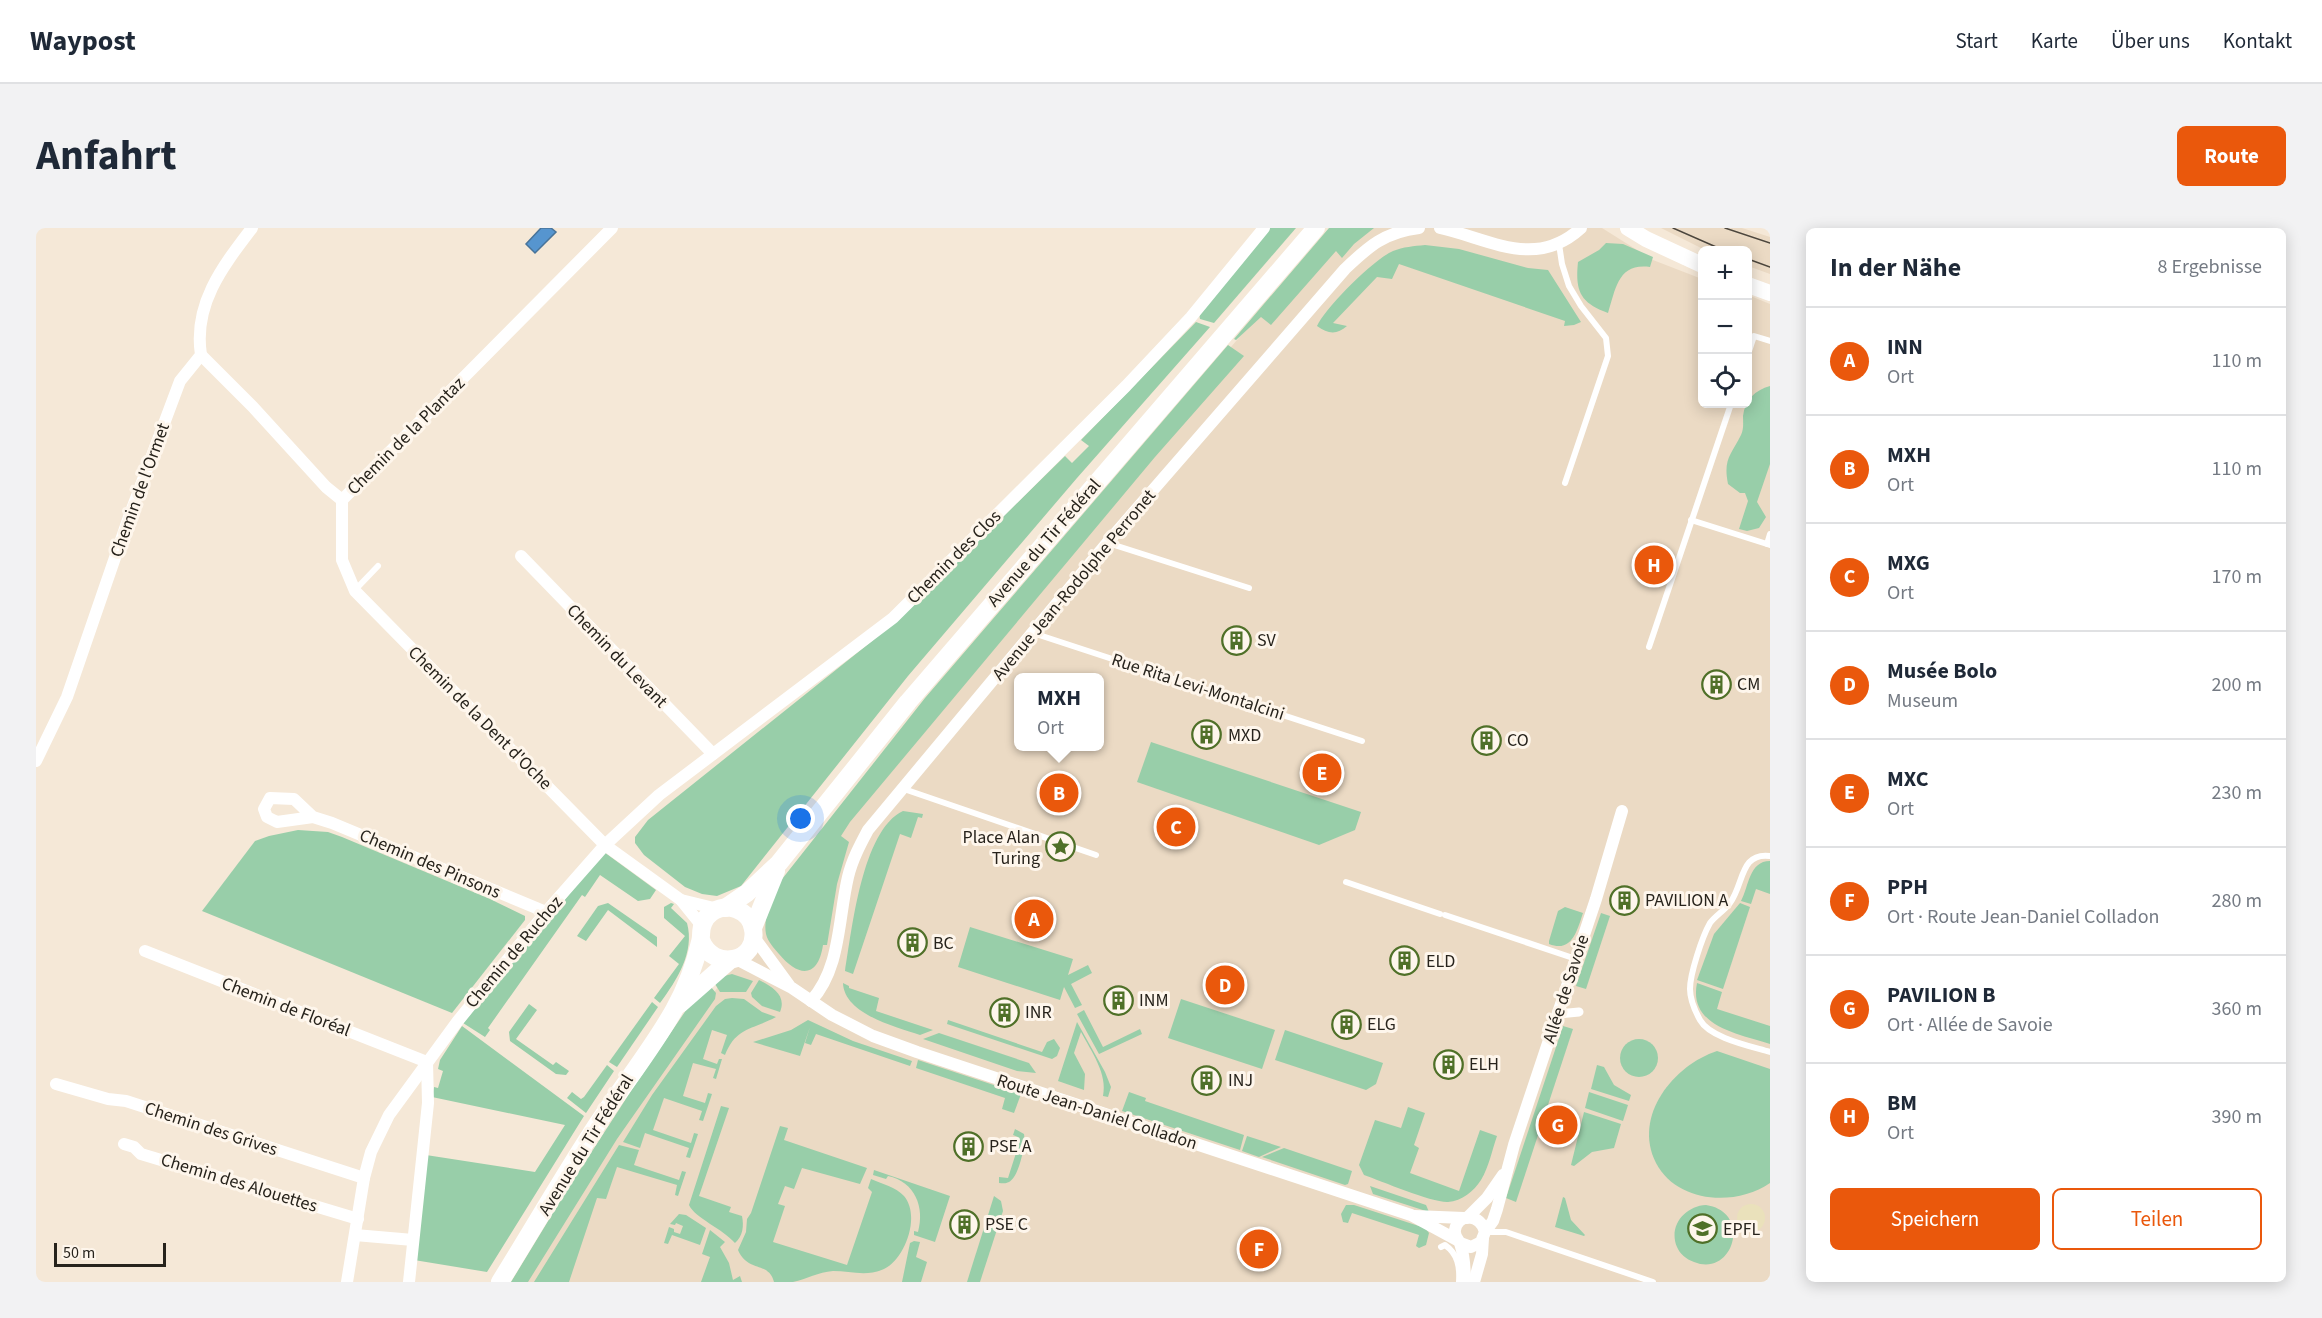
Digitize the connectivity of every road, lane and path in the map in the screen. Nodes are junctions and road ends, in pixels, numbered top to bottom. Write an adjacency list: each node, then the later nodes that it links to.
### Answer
1 (252, 228): 15 (street)
2 (612, 228): 18 (street, Chemin de la Plantaz)
3 (1264, 228): 30 (street, Chemin des Clos)
4 (1316, 228): 38 (main road, Avenue du Tir Fédéral)
5 (1419, 228): 21 (street, Avenue Jean-Rodolphe Perronet)
6 (1440, 228): 9 (street)
7 (1581, 228): 9 (street)
8 (1628, 228): 10 (street)
9 (1559, 244): 17 (lane)
10 (1698, 263)
11 (1752, 286): 12 (street)
12 (1770, 293)
13 (1770, 341): 14 (lane)
14 (1752, 342)
15 (201, 355): 18 (street, Chemin de la Plantaz); 31 (street, Chemin de l'Ormet)
16 (1730, 408): 19 (lane)
17 (1565, 483)
18 (342, 500): 26 (street, Chemin de la Dent d'Oche)
19 (1692, 520): 22 (lane); 28 (lane)
20 (1770, 534): 22 (lane)
21 (1107, 543): 25 (lane); 27 (street, Avenue Jean-Rodolphe Perronet)
22 (1768, 545)
23 (521, 556): 30 (street, Chemin du Levant)
24 (378, 566): 26 (lane)
25 (1249, 588)
26 (355, 591): 35 (street, Chemin de la Dent d'Oche)
27 (1033, 633): 29 (lane, Rue Rita Levi-Montalcini); 32 (street, Avenue Jean-Rodolphe Perronet)
28 (1649, 647)
29 (1362, 741)
30 (713, 754): 35 (street, Chemin des Clos)
31 (36, 761)
32 (901, 788): 36 (lane); 49 (street, Avenue Jean-Rodolphe Perronet)
33 (1622, 810): 46 (street, Allée de Savoie)
34 (314, 817): 42 (street, Chemin des Pinsons)
35 (605, 845): 40 (street, Chemin de la Dent d'Oche); 42 (street, Chemin de Ruchoz)
36 (1096, 855)
37 (1770, 856): 53 (lane)
38 (779, 863): 41 (main road, Avenue du Tir Fédéral); 43 (main road, Avenue du Tir Fédéral)
39 (1346, 882): 46 (lane)
40 (681, 900): 41 (street, Chemin de la Dent d'Oche); 44 (street, Chemin de la Dent d'Oche)
41 (722, 908): 43 (main road); 44 (main road)
42 (546, 912): 54 (street, Chemin de Ruchoz)
43 (753, 932): 47 (main road); 48 (street, Route Jean-Daniel Colladon)
44 (702, 933): 47 (main road); 50 (main road, Avenue du Tir Fédéral)
45 (145, 951): 54 (street, Chemin de Floréal)
46 (1576, 959): 52 (street, Allée de Savoie)
47 (733, 960): 48 (street, Route Jean-Daniel Colladon); 50 (main road, Avenue du Tir Fédéral)
48 (792, 988): 49 (street, Route Jean-Daniel Colladon)
49 (811, 1001): 59 (street, Route Jean-Daniel Colladon)
50 (675, 1009): 69 (main road, Avenue du Tir Fédéral)
51 (1579, 1012): 52 (street)
52 (1558, 1014): 57 (street, Allée de Savoie)
53 (1770, 1052)
54 (427, 1062): 58 (street, Chemin de Ruchoz); 64 (street)
55 (56, 1084): 58 (street, Chemin des Grives)
56 (124, 1144): 61 (street, Chemin des Alouettes)
57 (1508, 1166): 60 (street, Allée de Savoie); 63 (street, Allée de Savoie)
58 (364, 1178): 61 (street, Chemin de Ruchoz)
59 (1411, 1215): 60 (street, Route Jean-Daniel Colladon); 65 (street, Route Jean-Daniel Colladon)
60 (1466, 1218): 63 (street); 65 (street)
61 (358, 1219): 62 (street, Chemin de Ruchoz)
62 (355, 1235): 64 (street); 67 (street, Chemin de Ruchoz)
63 (1484, 1235): 65 (street); 72 (street, Allée de Savoie); 73 (lane)
64 (413, 1240): 68 (street)
65 (1459, 1242): 71 (street)
66 (1441, 1247): 70 (lane)
67 (347, 1282)
68 (409, 1282)
69 (500, 1282)
70 (1459, 1282)
71 (1465, 1282)
72 (1474, 1282)
73 (1653, 1282)

